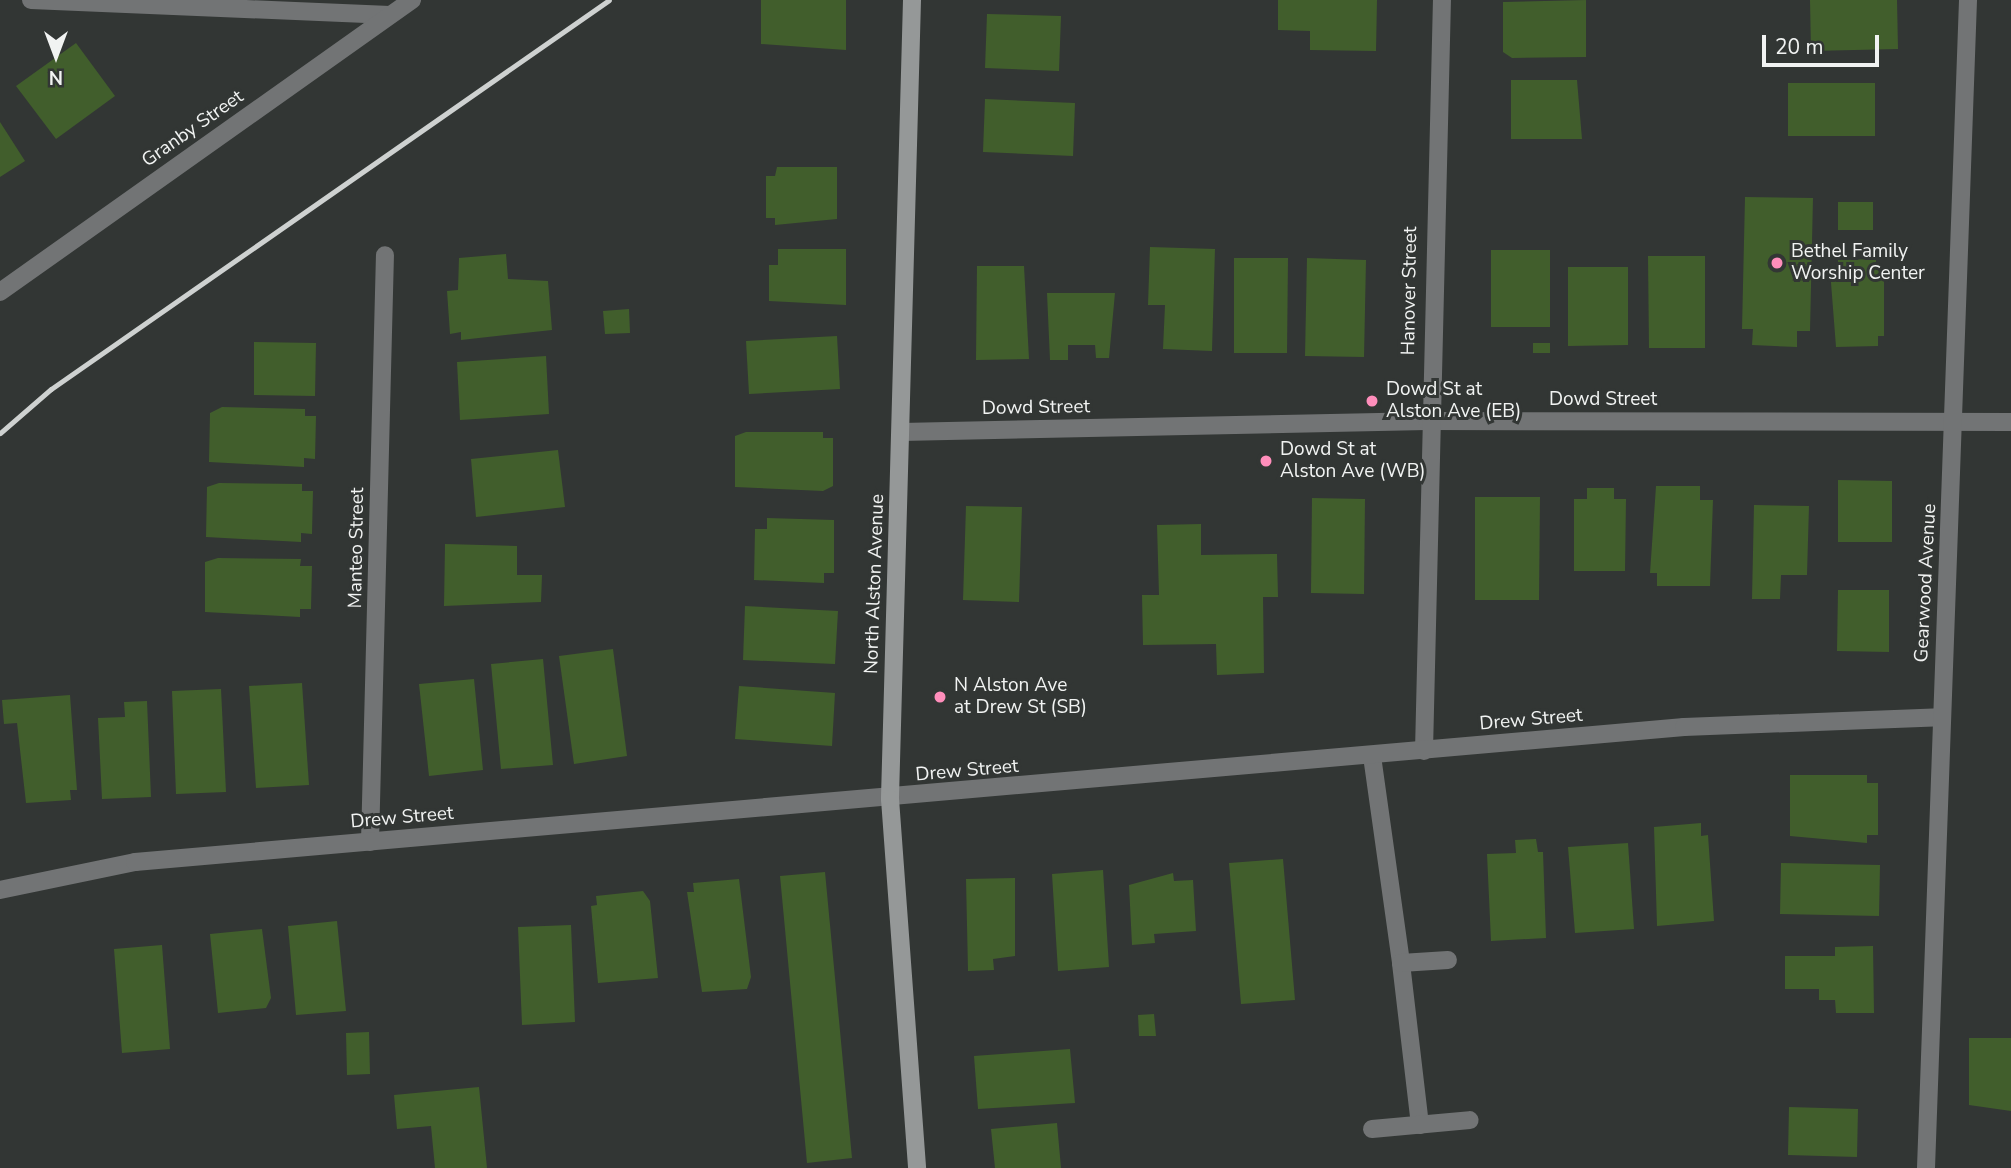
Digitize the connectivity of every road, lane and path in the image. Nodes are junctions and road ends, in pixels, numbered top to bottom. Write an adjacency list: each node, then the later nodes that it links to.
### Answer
1 (31, 0): 5 (street)
2 (912, 0): 11 (main road, North Alston Avenue)
3 (1442, 0): 8 (street, Hanover Street)
4 (1968, 0): 10 (street, Gearwood Avenue)
5 (400, 6): 7 (street, Granby Street)
6 (385, 255): 16 (street, Manteo Street)
7 (0, 292)
8 (1427, 421): 10 (street, Dowd Street); 11 (street, Dowd Street); 13 (street, Hanover Street)
9 (2011, 422): 10 (street, Dowd Street)
10 (1953, 423): 12 (street, Gearwood Avenue)
11 (901, 432): 15 (main road, North Alston Avenue)
12 (1940, 717): 13 (street, Drew Street); 24 (street, Gearwood Avenue)
13 (1424, 751): 14 (street, Drew Street)
14 (1372, 756): 15 (street, Drew Street); 19 (street)
15 (890, 799): 16 (street, Drew Street); 23 (main road, North Alston Avenue)
16 (370, 842): 17 (street, Drew Street)
17 (0, 890)
18 (1448, 960): 19 (street)
19 (1401, 963): 21 (street)
20 (1470, 1120): 21 (street)
21 (1420, 1125): 22 (street)
22 (1372, 1129)
23 (917, 1168)
24 (1926, 1168)

